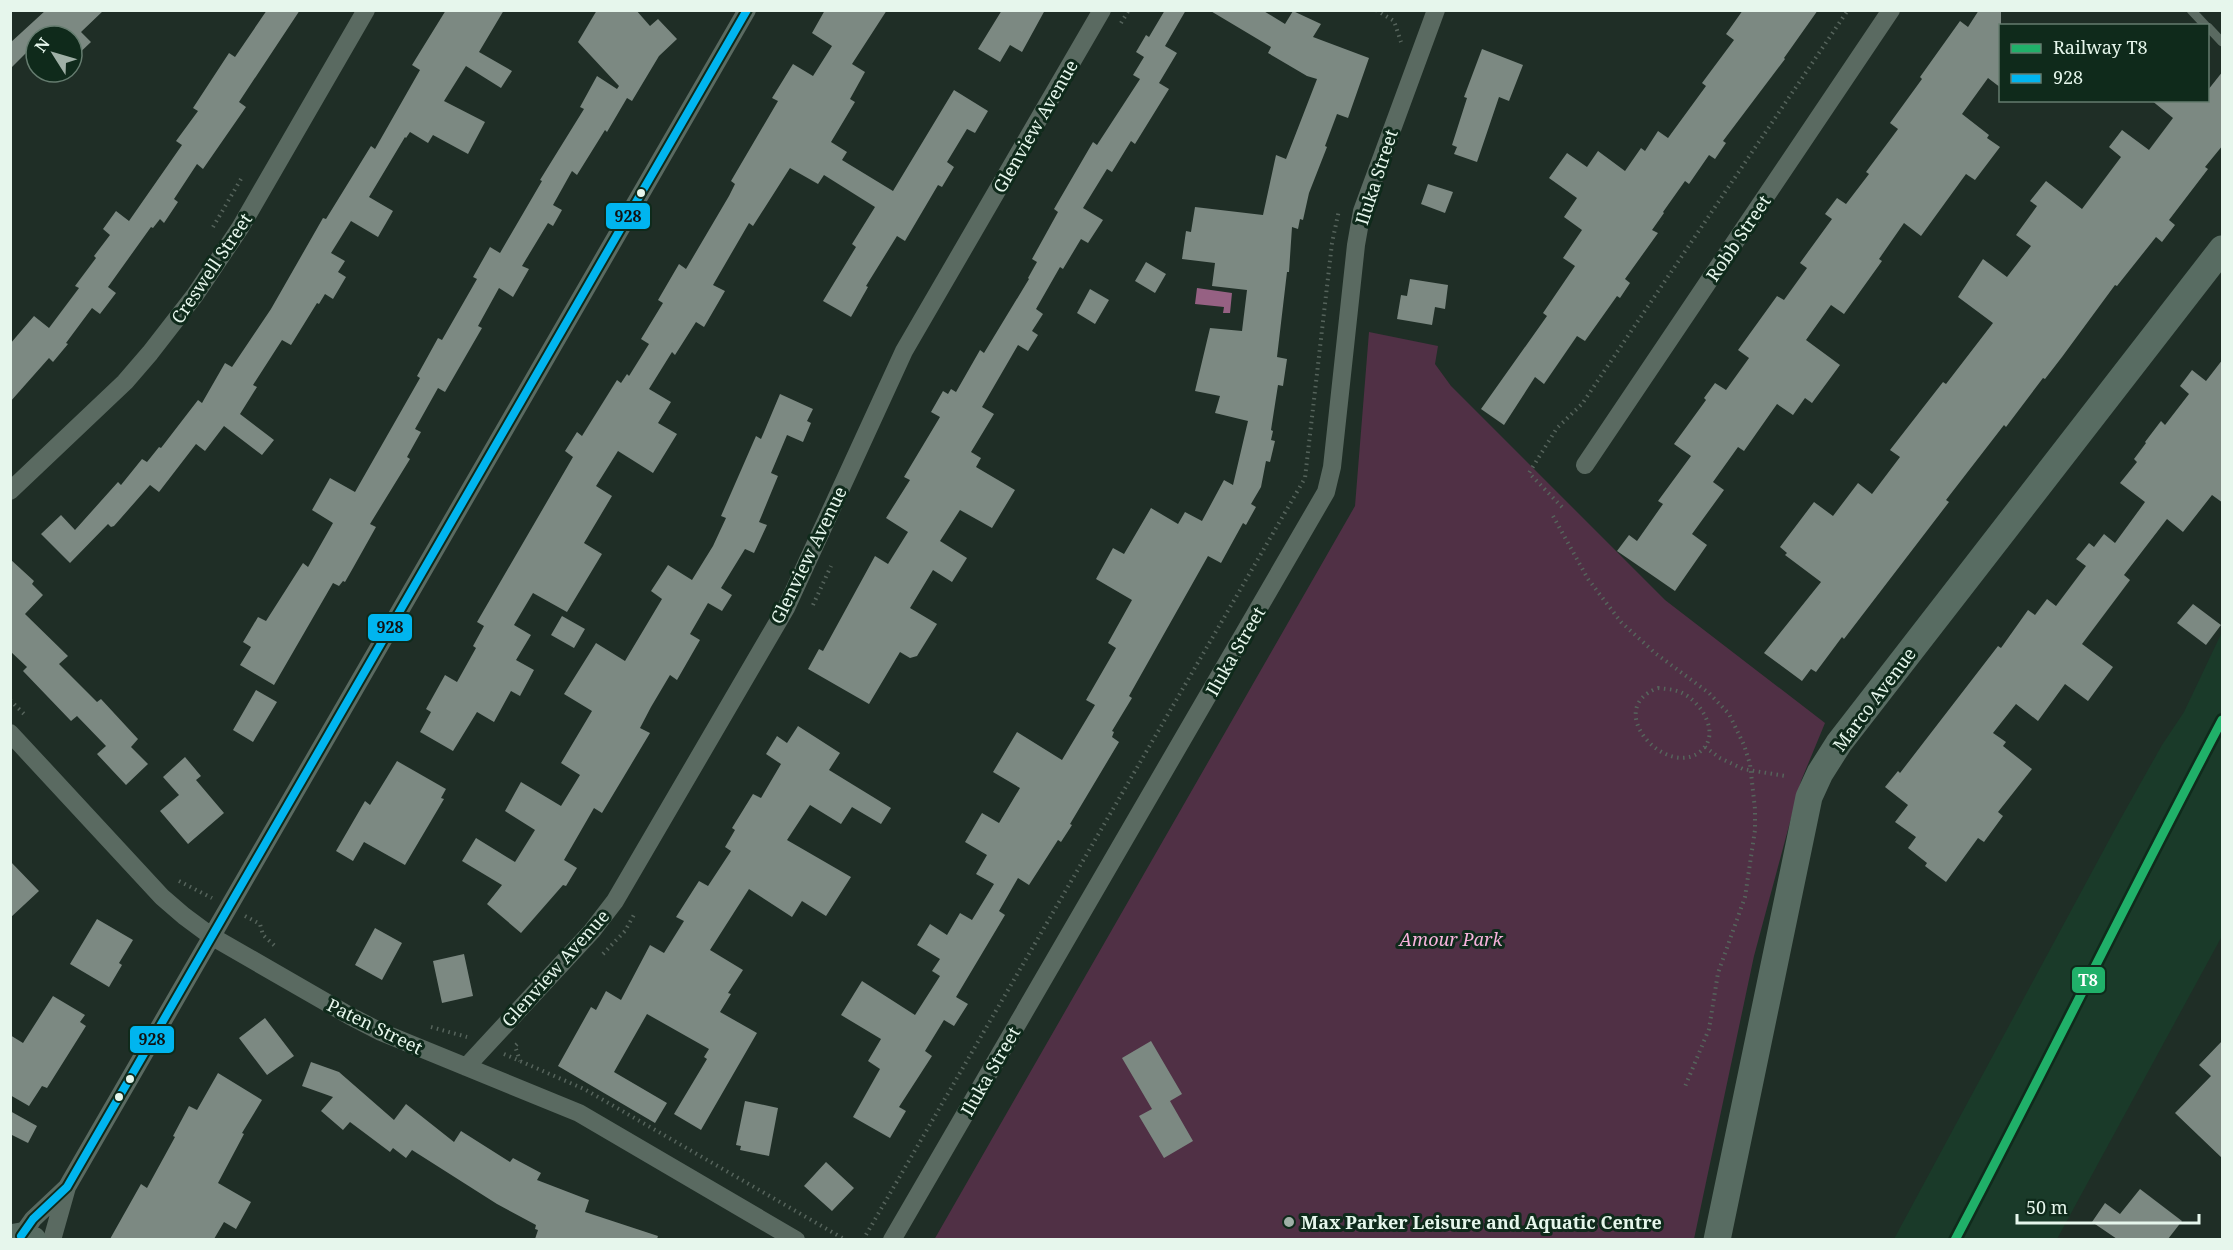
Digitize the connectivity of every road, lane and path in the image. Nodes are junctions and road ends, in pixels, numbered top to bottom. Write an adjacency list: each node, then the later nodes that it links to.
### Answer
1 (366, 10): 16 (street, Creswell Street)
2 (1102, 10): 24 (street, Glenview Avenue)
3 (1376, 10): 12 (path)
4 (1848, 10): 17 (path)
5 (1892, 10): 15 (street, Robb Street)
6 (2191, 10): 9 (lane)
7 (740, 13): 23 (street)
8 (1431, 13): 31 (street, Iluka Street)
9 (2205, 24)
10 (2209, 28): 11 (lane)
11 (2223, 42)
12 (1401, 43)
13 (1342, 200): 30 (path)
14 (2223, 249): 32 (street, Marco Avenue)
15 (1585, 465)
16 (10, 491)
17 (1562, 507)
18 (1553, 516): 21 (path)
19 (10, 733): 23 (street, Paten Street)
20 (1705, 747): 20 (path); 21 (path)
21 (1751, 770): 22 (path); 25 (path)
22 (1785, 776)
23 (211, 936): 24 (street, Paten Street); 26 (street)
24 (466, 1067): 29 (street, Paten Street)
25 (1684, 1089)
26 (67, 1187): 27 (street); 28 (street)
27 (18, 1237)
28 (52, 1239)
29 (796, 1239)
30 (863, 1239)
31 (892, 1239)
32 (1717, 1239)

